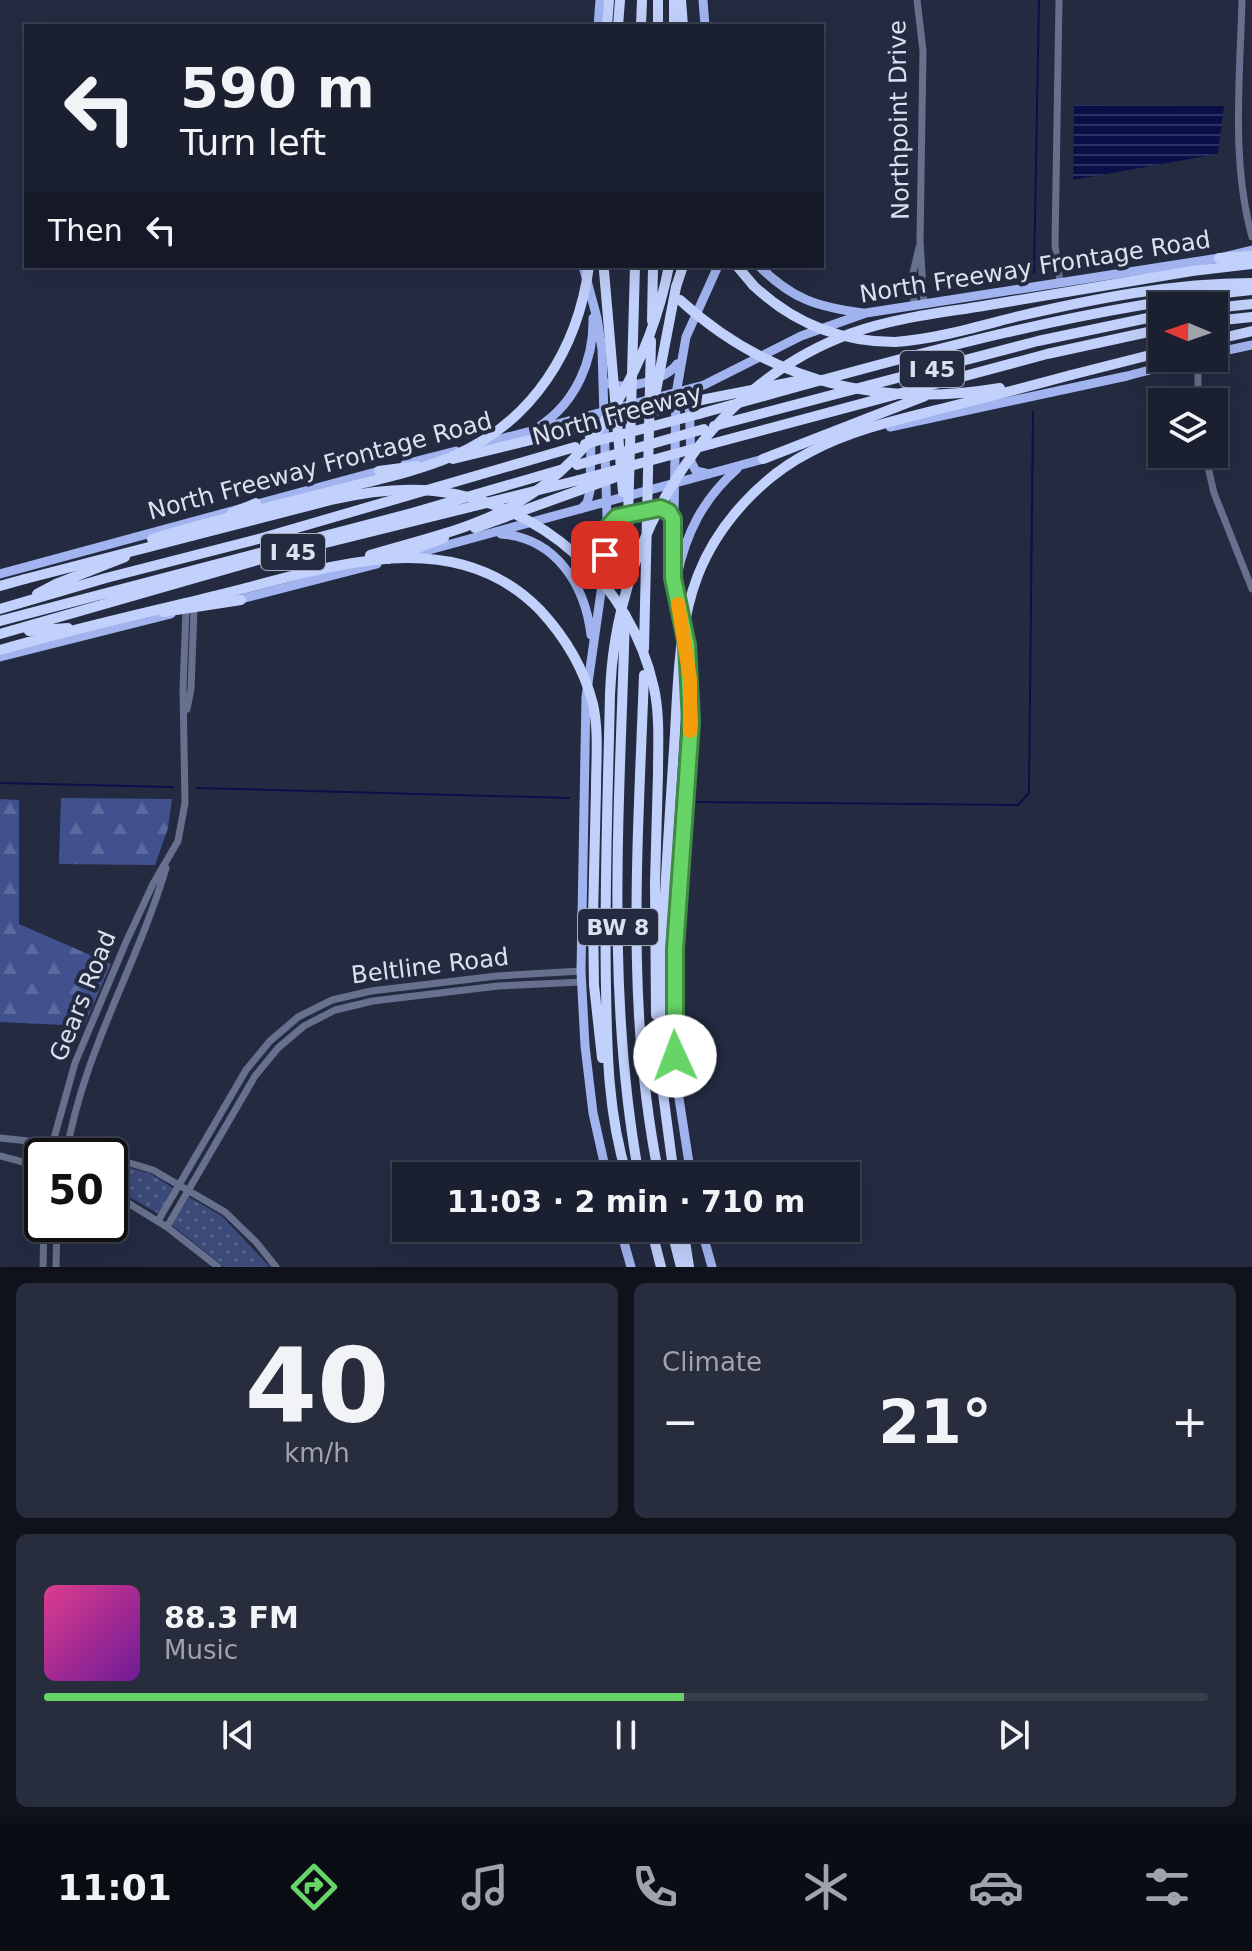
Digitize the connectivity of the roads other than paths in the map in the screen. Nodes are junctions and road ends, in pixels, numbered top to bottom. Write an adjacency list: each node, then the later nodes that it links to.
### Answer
1 (600, 0): 13 (main road)
2 (609, 0): 14 (highway)
3 (620, 0): 15 (highway)
4 (642, 0): 16 (highway)
5 (658, 0): 17 (highway)
6 (674, 0): 18 (highway)
7 (681, 0): 19 (highway)
8 (703, 0): 20 (main road)
9 (917, 0): 46 (street, Northpoint Drive)
10 (1059, 0): 41 (street)
11 (1242, 2): 12 (street); 21 (street)
12 (1252, 3)
13 (598, 24)
14 (607, 24)
15 (618, 24)
16 (641, 24)
17 (658, 24)
18 (674, 24)
19 (683, 24)
20 (705, 24)
21 (1240, 88): 22 (street); 23 (street)
22 (1252, 88)
23 (1241, 171): 24 (street); 25 (street)
24 (1252, 171)
25 (1252, 237)
26 (1252, 250): 28 (main road, North Freeway Frontage Road)
27 (1252, 256): 28 (highway)
28 (1219, 258): 41 (main road, North Freeway Frontage Road)
29 (1252, 264): 107 (highway, bridge)
30 (586, 268): 44 (main road)
31 (586, 268): 87 (highway, bridge)
32 (604, 268): 83 (highway, bridge)
33 (635, 268): 83 (highway, BW 8, bridge)
34 (653, 268): 69 (highway, BW 8, bridge)
35 (655, 268): 62 (highway, bridge)
36 (668, 268): 85 (highway, bridge)
37 (682, 268): 69 (highway, bridge)
38 (717, 268): 58 (main road)
39 (739, 268): 42 (highway, bridge)
40 (761, 268): 48 (main road)
41 (1060, 282): 46 (main road, North Freeway Frontage Road)
42 (1252, 283)
43 (1252, 290): 60 (highway, North Freeway / I 45)
44 (593, 299): 63 (main road); 68 (main road)
45 (1252, 304): 47 (highway)
46 (919, 305): 48 (main road, North Freeway Frontage Road)
47 (1228, 307)
48 (866, 313): 64 (main road, North Freeway Frontage Road)
49 (1252, 317): 51 (highway)
50 (1148, 318): 95 (highway, North Freeway / I 45, bridge)
51 (1228, 320)
52 (1252, 331): 54 (highway)
53 (1148, 332): 59 (highway, I 45)
54 (1228, 337)
55 (1252, 345): 56 (main road)
56 (1228, 350)
57 (1148, 356): 62 (highway)
58 (680, 358): 63 (main road); 65 (main road)
59 (1012, 363): 70 (highway); 75 (highway, I 45, bridge)
60 (872, 368): 67 (highway, bridge); 92 (highway, North Freeway / I 45, bridge)
61 (1148, 371): 70 (main road)
62 (1071, 375): 106 (highway, bridge)
63 (603, 378): 66 (main road)
64 (704, 385): 65 (main road, North Freeway Frontage Road); 74 (main road)
65 (676, 394): 66 (main road, North Freeway Frontage Road); 76 (main road)
66 (604, 413): 67 (main road, North Freeway Frontage Road); 78 (main road)
67 (569, 425): 68 (main road, North Freeway Frontage Road); 73 (highway); 79 (main road)
68 (535, 429): 73 (main road, North Freeway Frontage Road)
69 (649, 456): 117 (highway, BW 8, bridge)
70 (763, 459): 71 (main road)
71 (741, 465): 74 (main road); 90 (main road)
72 (1209, 468): 89 (street)
73 (379, 471): 77 (main road, North Freeway Frontage Road)
74 (713, 474): 76 (main road)
75 (579, 485): 84 (highway); 96 (highway, I 45)
76 (674, 485): 78 (main road); 80 (main road)
77 (256, 503): 86 (main road, North Freeway Frontage Road); 92 (highway)
78 (606, 503): 79 (main road); 82 (main road)
79 (578, 511): 81 (main road)
80 (673, 519): 82 (main road); 90 (main road)
81 (490, 534): 84 (main road); 97 (main road)
82 (606, 534): 97 (main road)
83 (627, 555): 116 (highway, BW 8, bridge)
84 (368, 566): 91 (main road)
85 (311, 573): 98 (highway, bridge); 107 (highway, bridge)
86 (0, 574)
87 (25, 579): 88 (highway); 106 (highway, bridge)
88 (0, 586)
89 (1252, 589)
90 (675, 591): 119 (main road)
91 (241, 600): 94 (main road); 96 (highway)
92 (18, 605): 93 (highway, North Freeway / I 45)
93 (0, 609)
94 (190, 610): 99 (main road); 100 (street, Gears Road)
95 (0, 621)
96 (5, 633)
97 (593, 647): 103 (main road)
98 (0, 650)
99 (0, 657)
100 (169, 858): 101 (street, Gears Road); 102 (street, Gears Road)
101 (126, 942): 102 (street); 104 (street, Gears Road)
102 (136, 946): 105 (street, Gears Road)
103 (582, 976): 114 (main road); 121 (street, Beltline Road); 122 (street, Beltline Road)
104 (89, 1033): 105 (street); 109 (street, Gears Road)
105 (100, 1036): 110 (street, Gears Road)
106 (659, 1070): 118 (highway)
107 (612, 1111): 115 (highway)
108 (0, 1138): 111 (street)
109 (54, 1138)
110 (69, 1138)
111 (24, 1140)
112 (0, 1156): 113 (street)
113 (24, 1161)
114 (604, 1162)
115 (623, 1162)
116 (637, 1162)
117 (657, 1162)
118 (672, 1162)
119 (689, 1162)
120 (128, 1163): 121 (street)
121 (179, 1186): 122 (street); 124 (street, Beltline Road)
122 (188, 1191): 125 (street, Beltline Road); 137 (street)
123 (128, 1203): 124 (street)
124 (158, 1221): 125 (street)
125 (167, 1227): 136 (street)
126 (44, 1242): 134 (street)
127 (57, 1242): 135 (street)
128 (624, 1242): 138 (main road)
129 (653, 1242): 133 (highway)
130 (675, 1242): 139 (highway)
131 (685, 1242): 140 (highway)
132 (705, 1242): 141 (main road)
133 (660, 1264)
134 (43, 1267)
135 (56, 1267)
136 (218, 1267)
137 (276, 1267)
138 (631, 1267)
139 (681, 1267)
140 (689, 1267)
141 (712, 1267)

